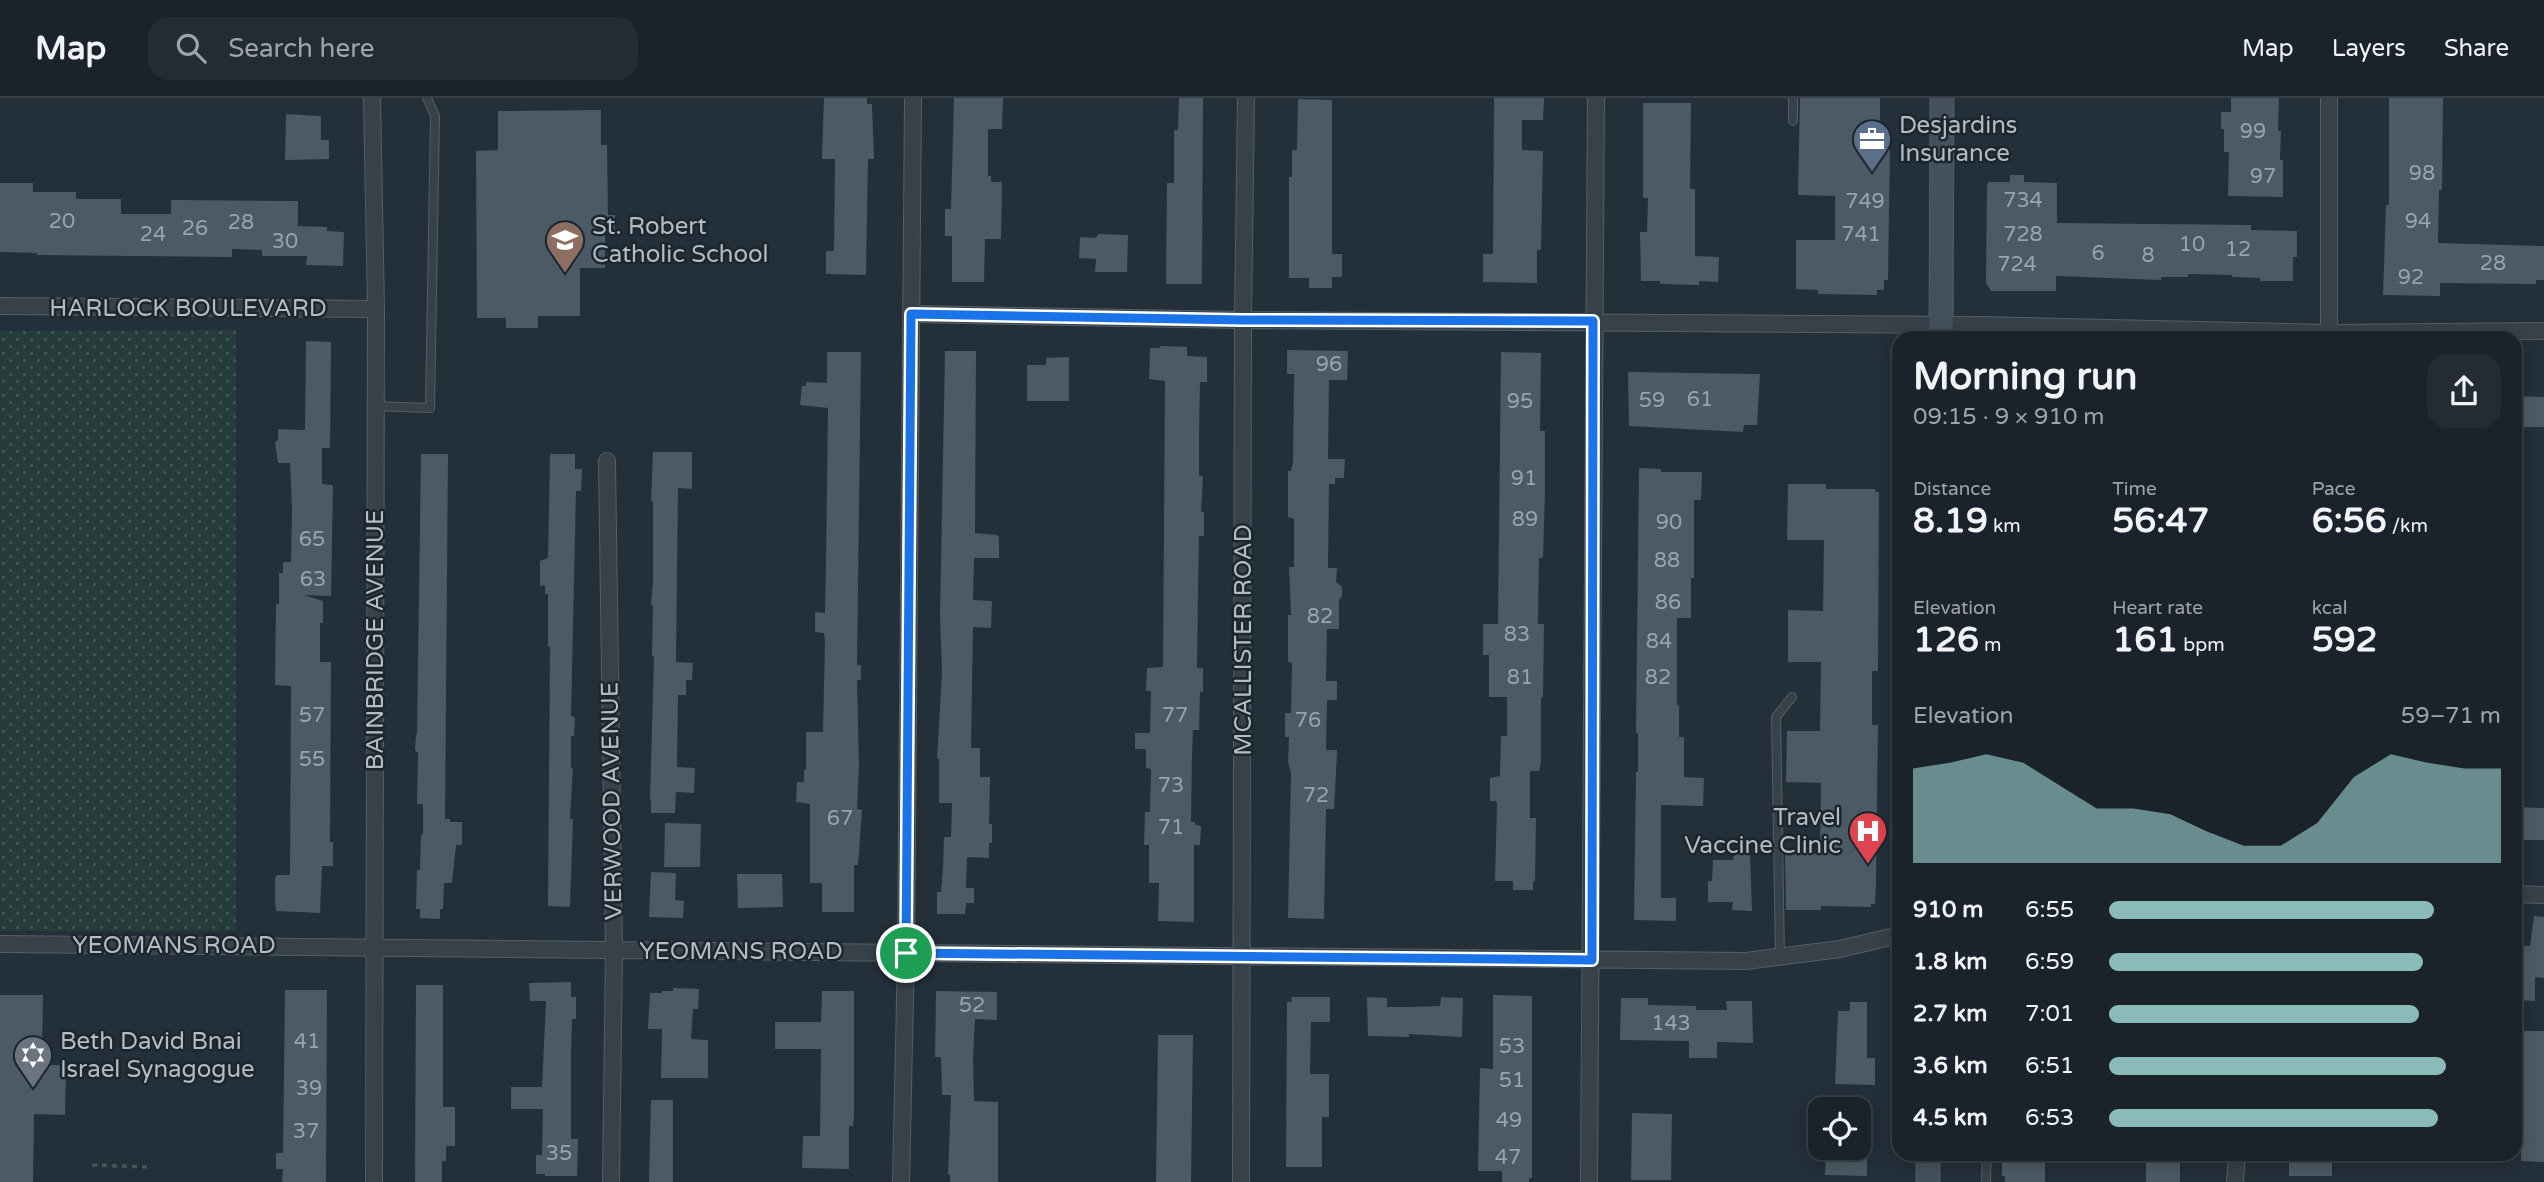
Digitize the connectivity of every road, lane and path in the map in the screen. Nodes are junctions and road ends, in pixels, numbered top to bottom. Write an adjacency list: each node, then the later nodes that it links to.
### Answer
1 (372, 98): 11 (street, BAINBRIDGE AVENUE)
2 (427, 98): 19 (lane)
3 (913, 98): 12 (street)
4 (1247, 98): 13 (street, MCALLISTER ROAD)
5 (1596, 98): 14 (street)
6 (1793, 98): 9 (lane)
7 (1942, 98): 15 (main road)
8 (2329, 98): 16 (street)
9 (1793, 121)
10 (0, 306): 11 (street, HARLOCK BOULEVARD)
11 (376, 309): 19 (street, BAINBRIDGE AVENUE)
12 (911, 314): 13 (street); 28 (street)
13 (1243, 320): 14 (street); 29 (street, MCALLISTER ROAD)
14 (1593, 321): 15 (street); 31 (street)
15 (1941, 331)
16 (2329, 331)
17 (2522, 331): 18 (street)
18 (2544, 331)
19 (374, 406): 26 (street, BAINBRIDGE AVENUE)
20 (607, 461): 27 (street, VERWOOD AVENUE)
21 (1792, 697): 30 (lane)
22 (2522, 894): 23 (street)
23 (2544, 895)
24 (1892, 936): 30 (street, YEOMANS ROAD)
25 (0, 944): 26 (street, YEOMANS ROAD)
26 (375, 946): 27 (street, YEOMANS ROAD); 37 (street, BAINBRIDGE AVENUE)
27 (614, 950): 28 (street, YEOMANS ROAD); 38 (street, VERWOOD AVENUE)
28 (906, 953): 29 (street, YEOMANS ROAD); 39 (street)
29 (1242, 956): 31 (street, YEOMANS ROAD); 40 (street, MCALLISTER ROAD)
30 (1780, 957): 31 (street, YEOMANS ROAD)
31 (1592, 960): 41 (street)
32 (1928, 1161): 42 (main road)
33 (1987, 1161): 43 (lane)
34 (2236, 1161): 44 (street)
35 (92, 1165): 36 (path)
36 (148, 1167)
37 (374, 1182)
38 (611, 1182)
39 (901, 1182)
40 (1241, 1182)
41 (1589, 1182)
42 (1928, 1182)
43 (1986, 1182)
44 (2235, 1182)

